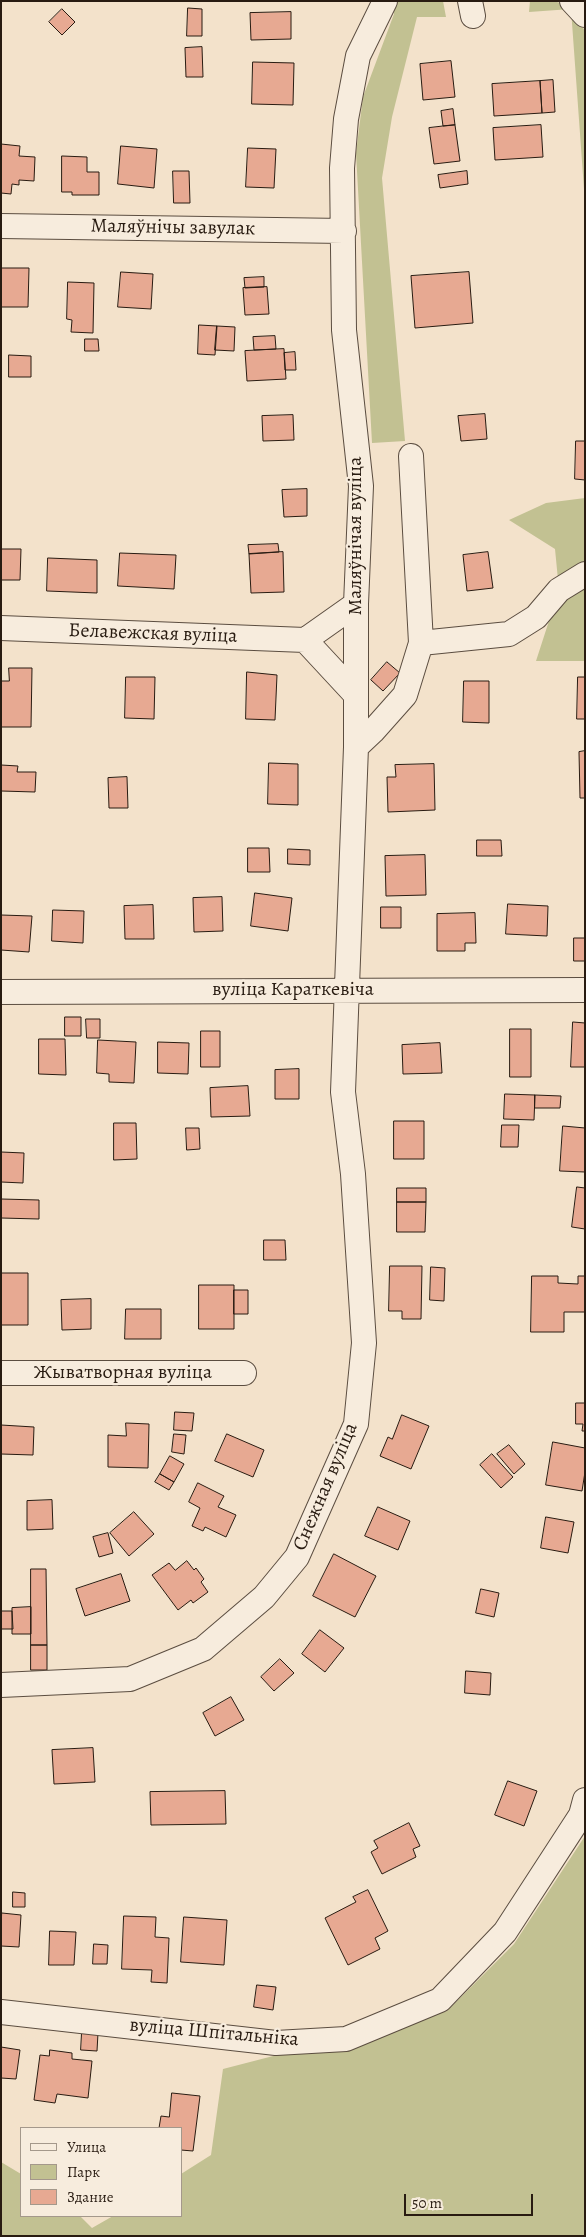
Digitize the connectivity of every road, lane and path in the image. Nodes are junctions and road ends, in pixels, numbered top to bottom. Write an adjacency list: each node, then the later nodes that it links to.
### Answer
1 (385, 1): 5 (street, Маляўнічая вуліца)
2 (572, 1): 3 (street)
3 (585, 15)
4 (1, 226): 5 (street, Маляўнічы завулак)
5 (344, 231): 8 (street, Маляўнічая вуліца)
6 (411, 456): 11 (street)
7 (585, 574): 11 (street)
8 (356, 604): 10 (street); 12 (street, Маляўнічая вуліца)
9 (1, 628): 10 (street, Белавежская вуліца)
10 (305, 640): 12 (street)
11 (421, 643): 13 (street)
12 (356, 695): 13 (street, Маляўнічая вуліца)
13 (356, 747): 14 (street, Маляўнічая вуліца)
14 (347, 990): 15 (street, вуліца Караткевіча); 16 (street, вуліца Караткевіча); 19 (street, Снежная вуліца)
15 (585, 990)
16 (1, 992)
17 (1, 1372): 18 (street, Жыватворная вуліца)
18 (244, 1373)
19 (1, 1685)
20 (585, 1800): 21 (street, вуліца Шпітальніка)
21 (1, 2012)

